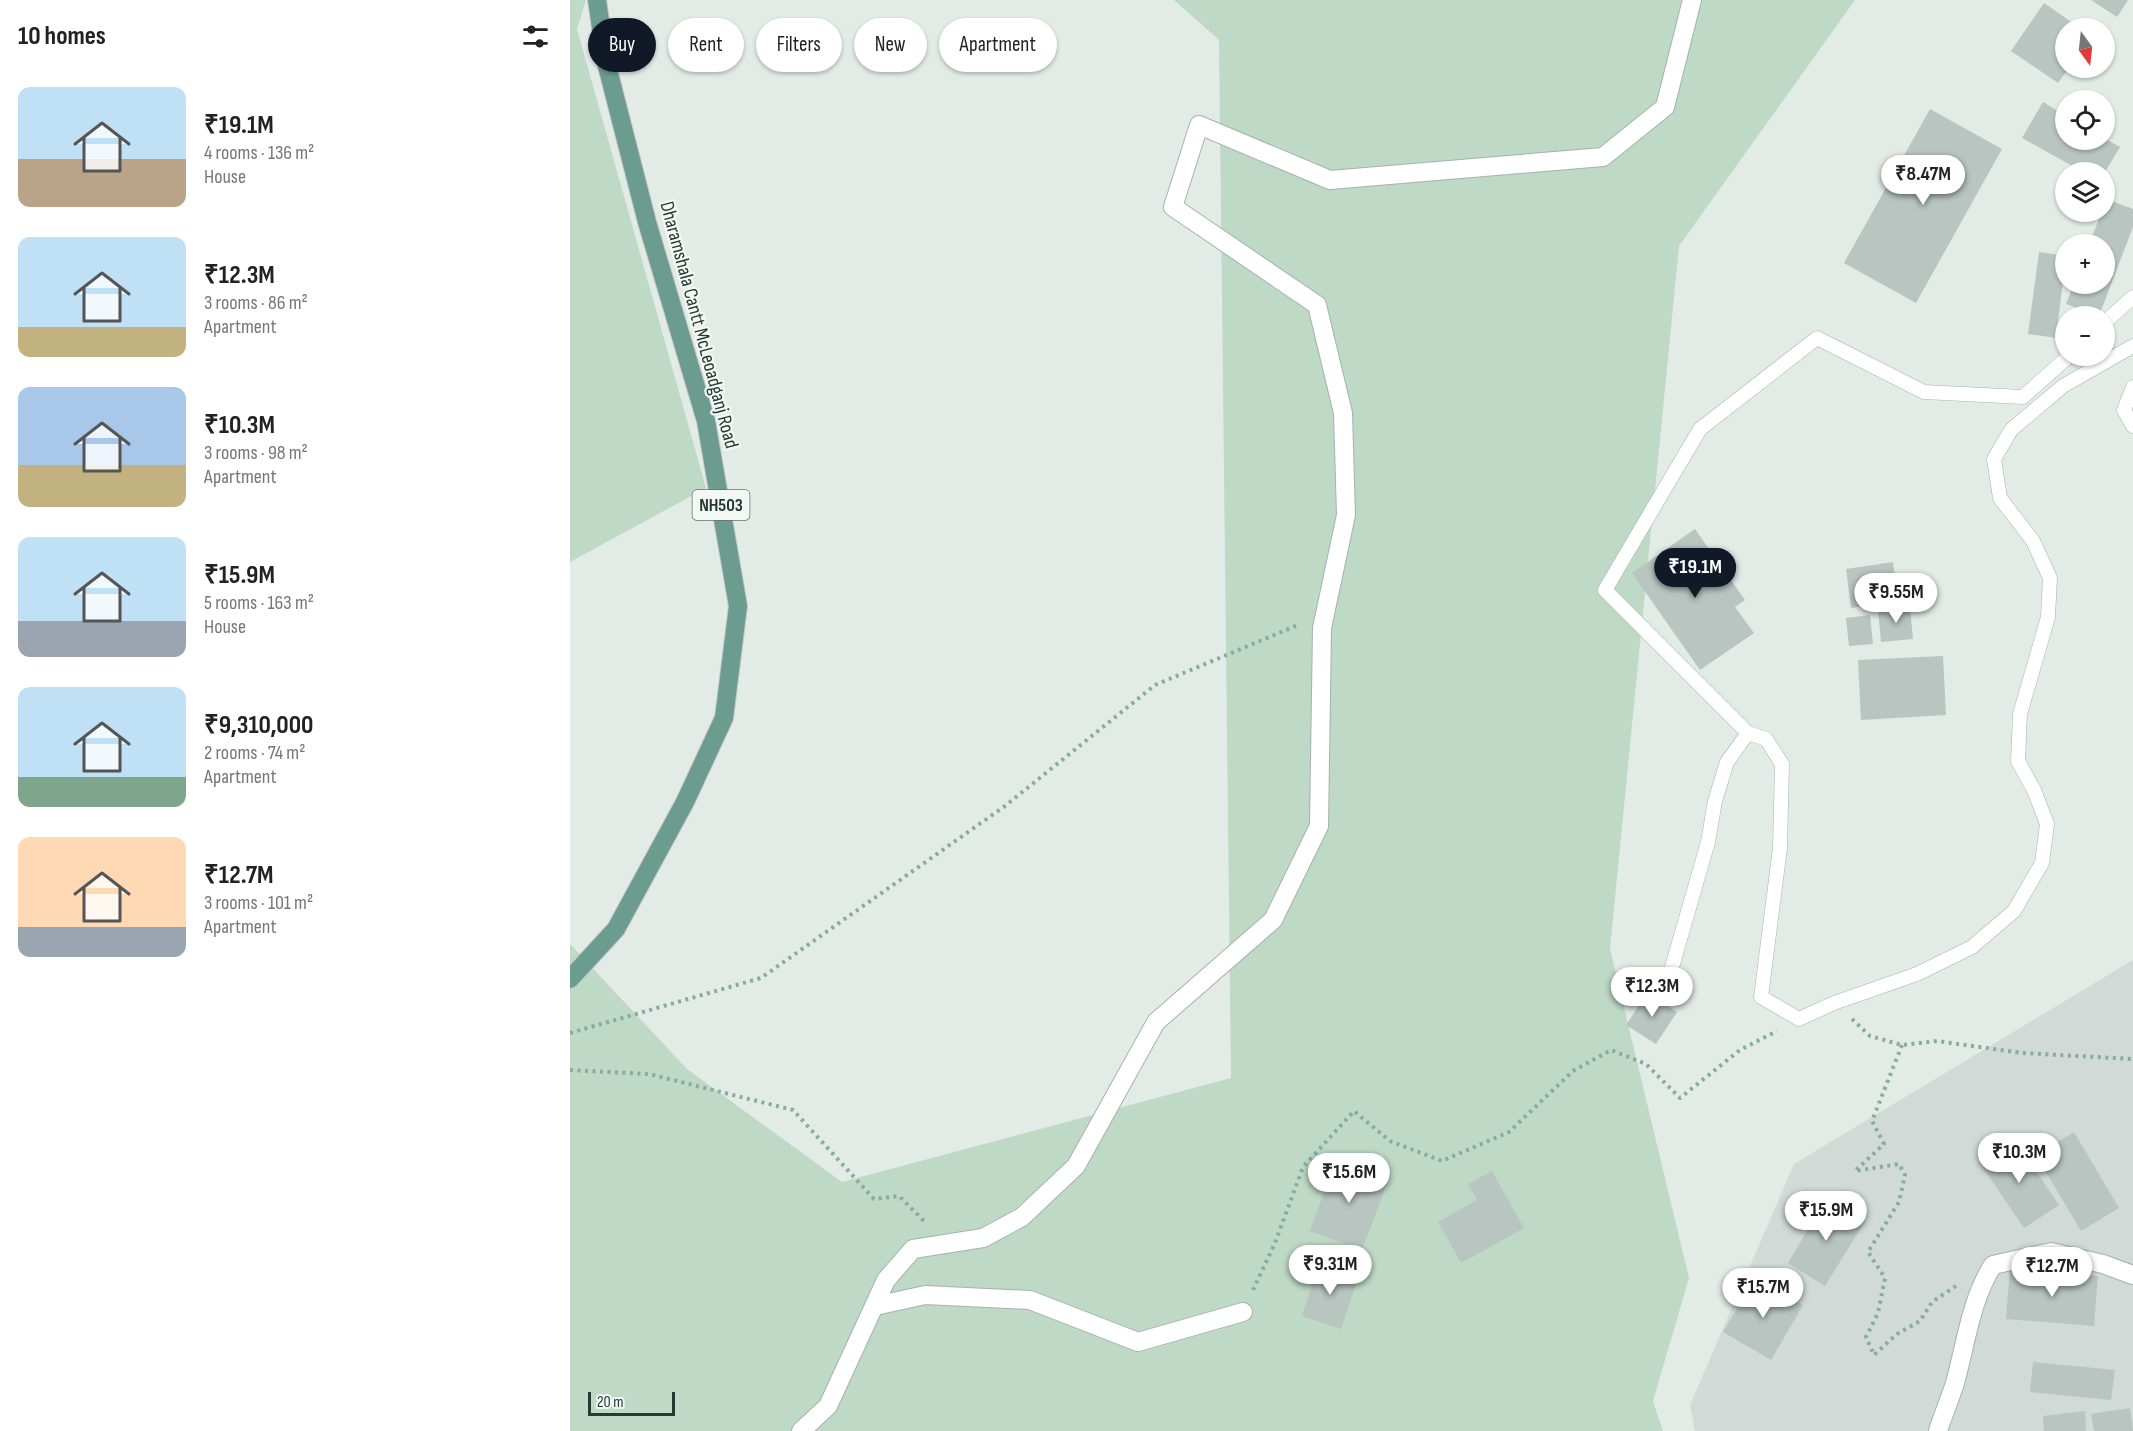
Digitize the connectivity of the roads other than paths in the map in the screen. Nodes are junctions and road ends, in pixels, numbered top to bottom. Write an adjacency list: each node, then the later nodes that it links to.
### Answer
1 (597, 0): 10 (main road, Dharamshala Cantt McLeoadganj Road / NH503)
2 (1692, 0): 13 (street)
3 (2133, 297): 4 (lane)
4 (2115, 313)
5 (2133, 346): 9 (lane)
6 (2058, 366): 9 (lane)
7 (2133, 387): 8 (lane)
8 (2133, 426)
9 (1748, 733): 11 (lane)
10 (570, 980)
11 (1666, 988)
12 (2133, 1275): 16 (street)
13 (875, 1306): 14 (street); 15 (street)
14 (1243, 1312)
15 (801, 1431)
16 (1938, 1431)

